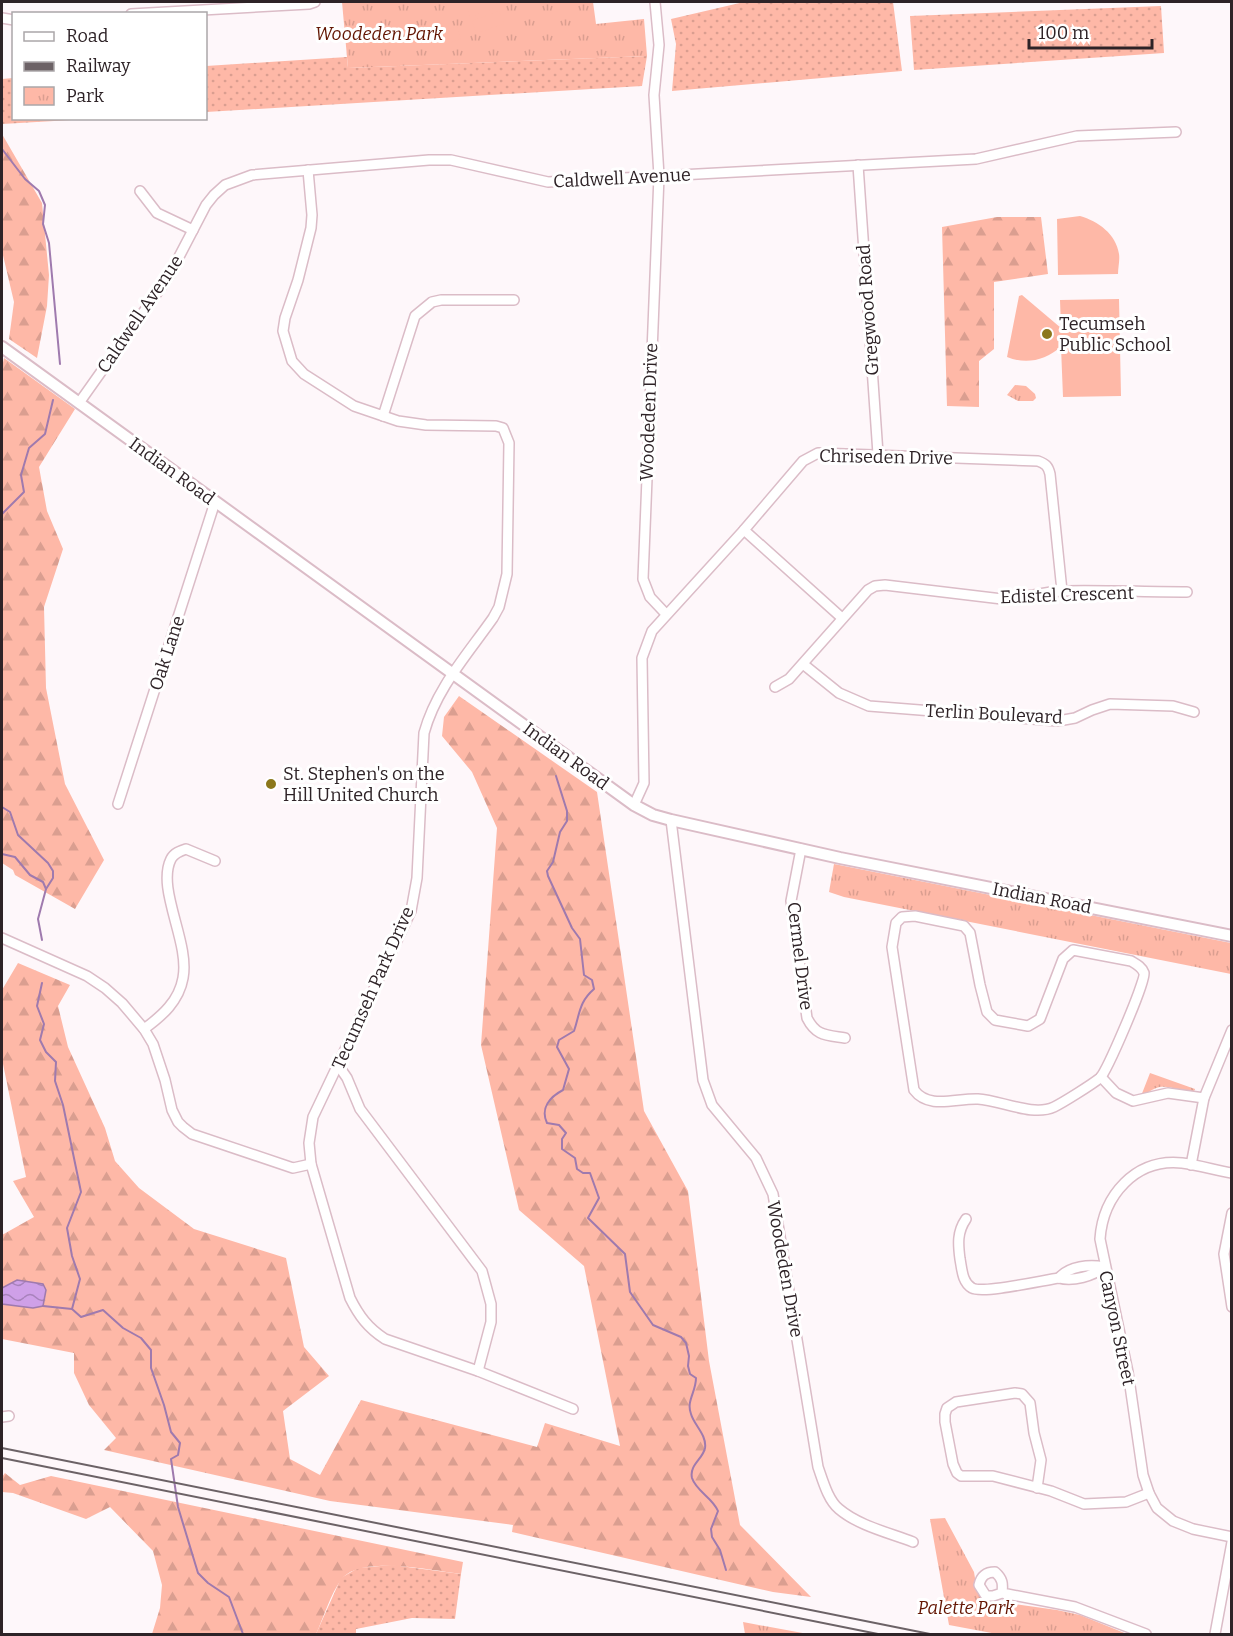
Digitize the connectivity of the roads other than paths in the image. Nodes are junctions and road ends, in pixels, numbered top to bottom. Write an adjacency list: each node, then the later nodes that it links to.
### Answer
1 (315, 2): 3 (street)
2 (655, 2): 7 (street, Woodeden Drive)
3 (167, 12)
4 (1176, 132): 5 (street, Caldwell Avenue)
5 (858, 165): 7 (street, Caldwell Avenue); 14 (street, Gregwood Road)
6 (308, 170): 7 (street, Caldwell Avenue); 9 (street, Caldwell Avenue); 13 (street, Tecumseh Park Drive)
7 (658, 176): 19 (street, Woodeden Drive)
8 (140, 191): 9 (street)
9 (193, 230): 12 (street, Caldwell Avenue)
10 (514, 300): 13 (street)
11 (2, 346): 12 (street, Indian Road)
12 (79, 403): 15 (street, Indian Road)
13 (383, 416): 22 (street, Tecumseh Park Drive)
14 (878, 454): 16 (street, Chriseden Drive); 17 (street, Chriseden Drive)
15 (215, 502): 22 (street, Indian Road); 25 (street, Oak Lane)
16 (744, 530): 19 (street, Chriseden Drive); 20 (street)
17 (1062, 591): 18 (street, Edistel Crescent); 20 (street, Edistel Crescent)
18 (1187, 592)
19 (666, 614): 26 (street)
20 (842, 618): 21 (street, Edistel Crescent)
21 (803, 664): 23 (street, Edistel Crescent); 24 (street, Terlin Boulevard)
22 (452, 674): 26 (street, Indian Road); 35 (street, Tecumseh Park Drive)
23 (775, 687)
24 (1194, 712)
25 (118, 804)
26 (634, 805): 27 (street, Indian Road)
27 (671, 820): 28 (street, Indian Road); 50 (street, Woodeden Drive)
28 (801, 849): 30 (street, Indian Road); 34 (street, Cermel Drive)
29 (215, 861): 32 (street)
30 (1232, 936)
31 (2, 938): 32 (street)
32 (144, 1029): 38 (street)
33 (1232, 1030): 37 (street)
34 (844, 1038)
35 (338, 1065): 38 (street, Tecumseh Park Drive); 45 (street)
36 (1101, 1077): 36 (street); 37 (street)
37 (1204, 1098): 39 (street)
38 (311, 1164): 45 (street, Tecumseh Park Drive)
39 (1191, 1165): 40 (street, Canyon Street); 43 (street, Canyon Street)
40 (1232, 1173)
41 (1232, 1213): 44 (street)
42 (966, 1219): 43 (street)
43 (1104, 1267): 48 (street, Canyon Street)
44 (1232, 1307)
45 (478, 1371): 46 (street, Tecumseh Park Drive)
46 (573, 1408)
47 (1037, 1488): 47 (street); 48 (street)
48 (1149, 1493): 49 (street, Canyon Street)
49 (1232, 1539): 53 (street)
50 (913, 1542)
51 (1002, 1593): 52 (street)
52 (1146, 1635)
53 (1215, 1635)

